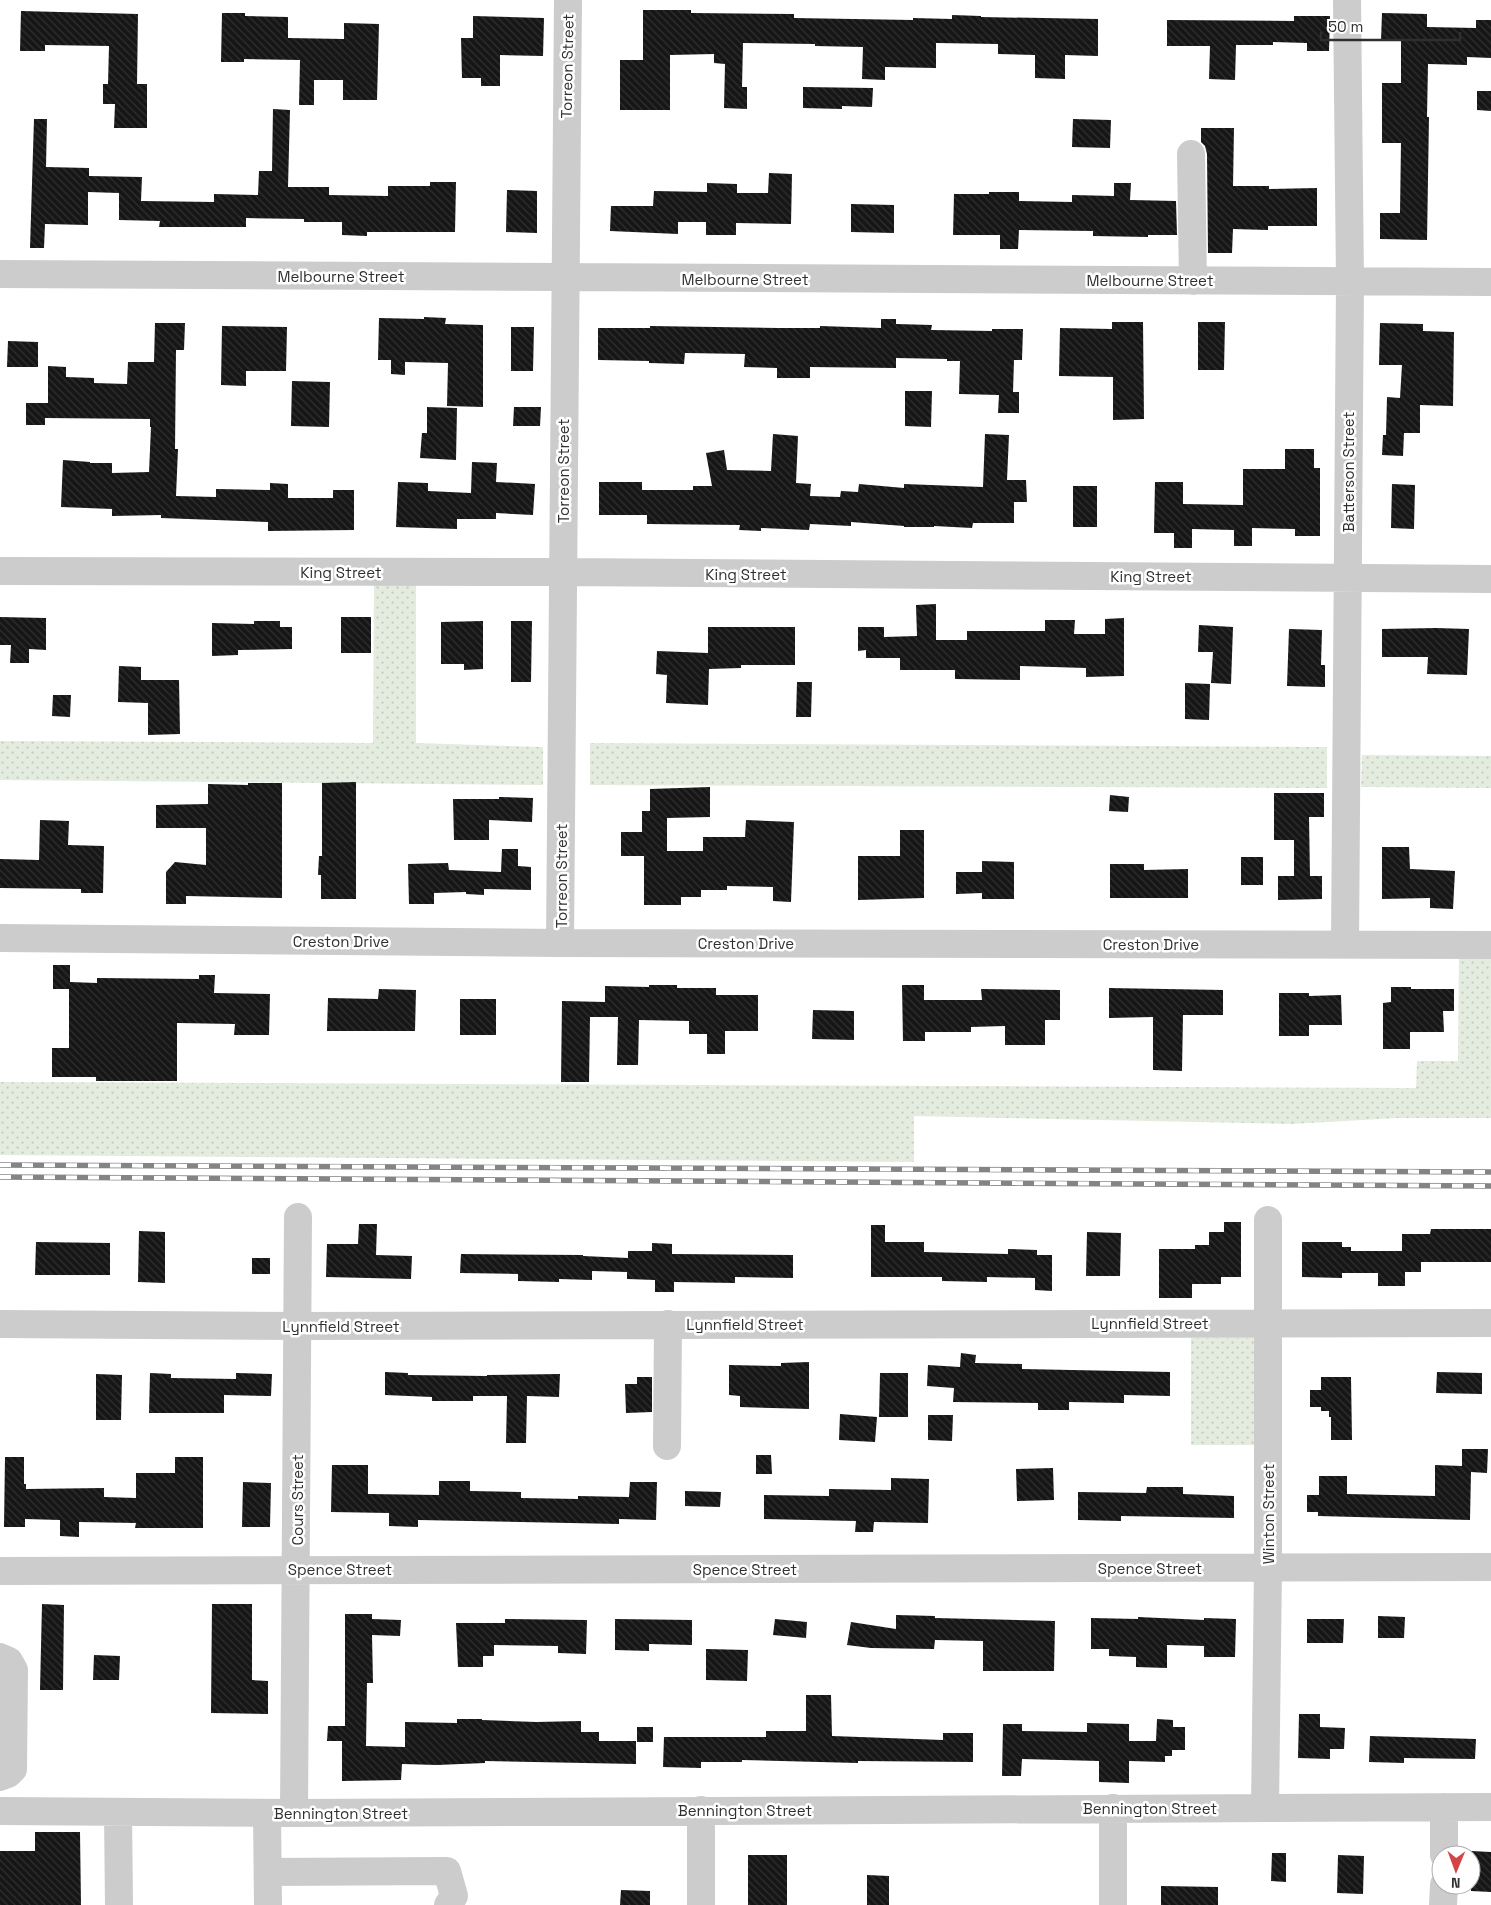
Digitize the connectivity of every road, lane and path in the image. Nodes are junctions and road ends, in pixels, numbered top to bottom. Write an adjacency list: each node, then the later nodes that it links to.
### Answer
1 (568, 0): 5 (street, Torreon Street)
2 (1347, 0): 7 (street, Batterson Street)
3 (1191, 154): 6 (street)
4 (0, 274): 5 (street, Melbourne Street)
5 (564, 278): 6 (street, Melbourne Street); 10 (street, Torreon Street)
6 (1193, 280): 7 (street, Melbourne Street)
7 (1350, 281): 8 (street, Melbourne Street); 11 (street, Batterson Street)
8 (1491, 282)
9 (0, 571): 10 (street, King Street)
10 (563, 572): 11 (street, King Street); 14 (street, Torreon Street)
11 (1348, 577): 12 (street, King Street); 15 (street, Batterson Street)
12 (1491, 579)
13 (0, 938): 14 (street, Creston Drive)
14 (560, 943): 15 (street, Creston Drive)
15 (1345, 943): 16 (street, Creston Drive)
16 (1491, 945)
17 (298, 1217): 23 (street, Cours Street)
18 (1268, 1220): 19 (street, Winton Street)
19 (1268, 1323): 20 (street, Lynnfield Street); 22 (street, Lynnfield Street); 26 (street, Winton Street)
20 (1491, 1323)
21 (0, 1324): 23 (street, Lynnfield Street)
22 (668, 1324): 23 (street, Lynnfield Street); 24 (street)
23 (297, 1326): 27 (street, Cours Street)
24 (667, 1446)
25 (1491, 1566): 26 (street, Spence Street)
26 (1268, 1567): 27 (street, Spence Street); 34 (street, Winton Street)
27 (296, 1569): 28 (street, Spence Street); 38 (street, Cours Street)
28 (0, 1571)
29 (0, 1657): 30 (street)
30 (0, 1778)
31 (1444, 1807): 32 (street, Bennington Street); 34 (street, Bennington Street); 39 (street)
32 (1491, 1807)
33 (1113, 1808): 34 (street, Bennington Street); 35 (street, Bennington Street); 45 (street)
34 (1265, 1808)
35 (701, 1810): 38 (street, Bennington Street); 44 (street)
36 (0, 1811): 37 (street, Bennington Street)
37 (118, 1812): 38 (street, Bennington Street); 41 (street)
38 (281, 1813): 40 (street, Cours Street)
39 (1444, 1845)
40 (268, 1872): 42 (street, Cours Street); 43 (street)
41 (120, 1905)
42 (268, 1905)
43 (448, 1905)
44 (701, 1905)
45 (1113, 1905)

